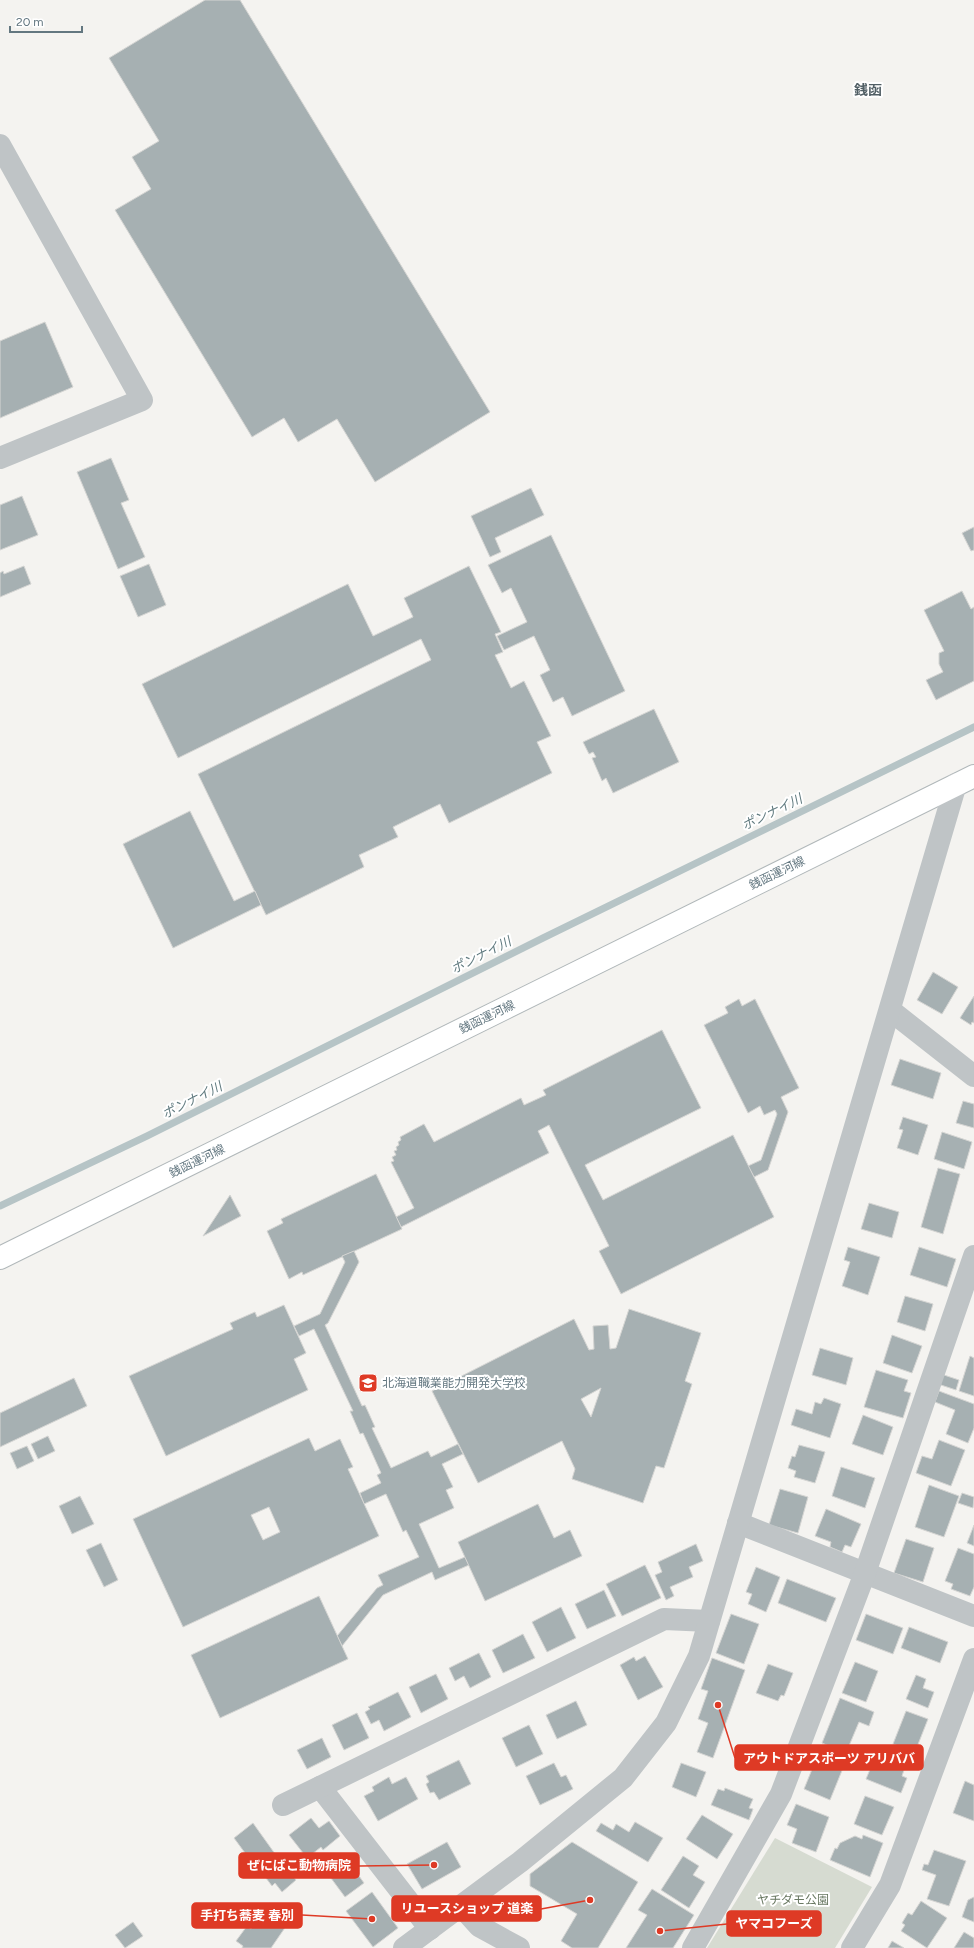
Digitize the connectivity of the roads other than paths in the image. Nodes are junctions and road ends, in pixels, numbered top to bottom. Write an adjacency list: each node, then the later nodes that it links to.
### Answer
1 (0, 145): 2 (street)
2 (0, 458)
3 (965, 780): 4 (street); 7 (street, 銭函運河線)
4 (890, 1010): 5 (street); 8 (street)
5 (974, 1076)
6 (974, 1256): 9 (street)
7 (0, 1258)
8 (738, 1523): 9 (street); 11 (street)
9 (865, 1573): 10 (street); 19 (street)
10 (974, 1616)
11 (709, 1621): 13 (street); 15 (street)
12 (974, 1659): 20 (street)
13 (320, 1787): 14 (street); 16 (street)
14 (283, 1805)
15 (461, 1906): 16 (street); 18 (street)
16 (430, 1929): 17 (street)
17 (404, 1948)
18 (519, 1948)
19 (693, 1948)
20 (852, 1948)

